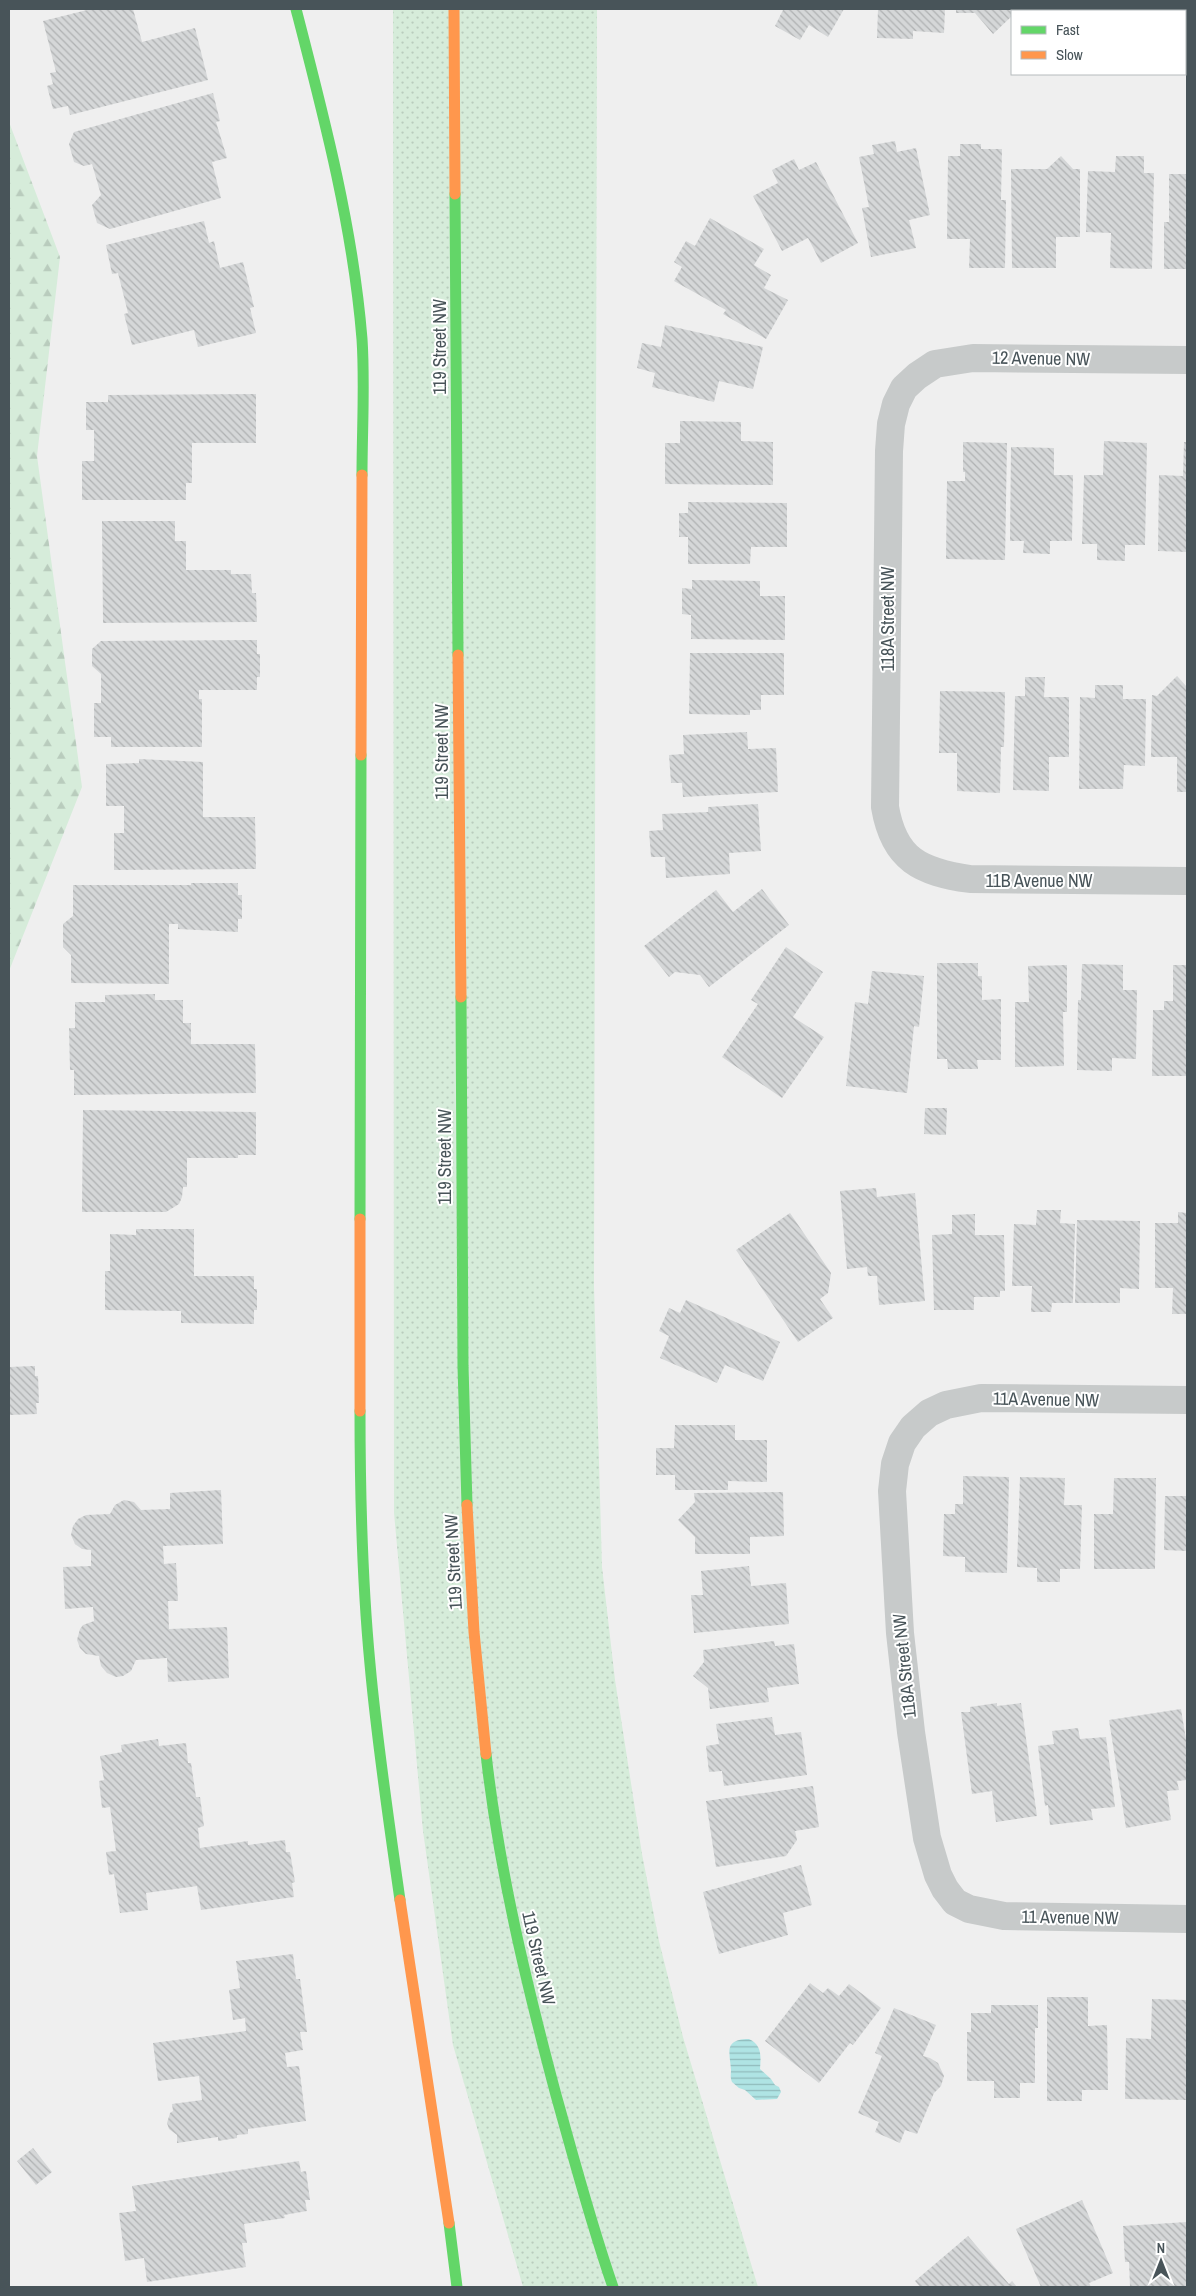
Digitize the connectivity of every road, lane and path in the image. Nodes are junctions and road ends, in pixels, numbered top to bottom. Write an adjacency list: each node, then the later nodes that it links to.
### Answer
1 (296, 9): 11 (street)
2 (454, 9): 12 (street, 119 Street NW)
3 (1187, 360): 4 (street, 12 Avenue NW)
4 (904, 388): 5 (street, 118A Street NW)
5 (900, 849): 6 (street, 11B Avenue NW)
6 (1187, 881)
7 (1187, 1400): 8 (street, 11A Avenue NW)
8 (913, 1427): 9 (street, 118A Street NW)
9 (955, 1902): 10 (street, 11 Avenue NW)
10 (1187, 1919)
11 (457, 2287)
12 (613, 2287)

